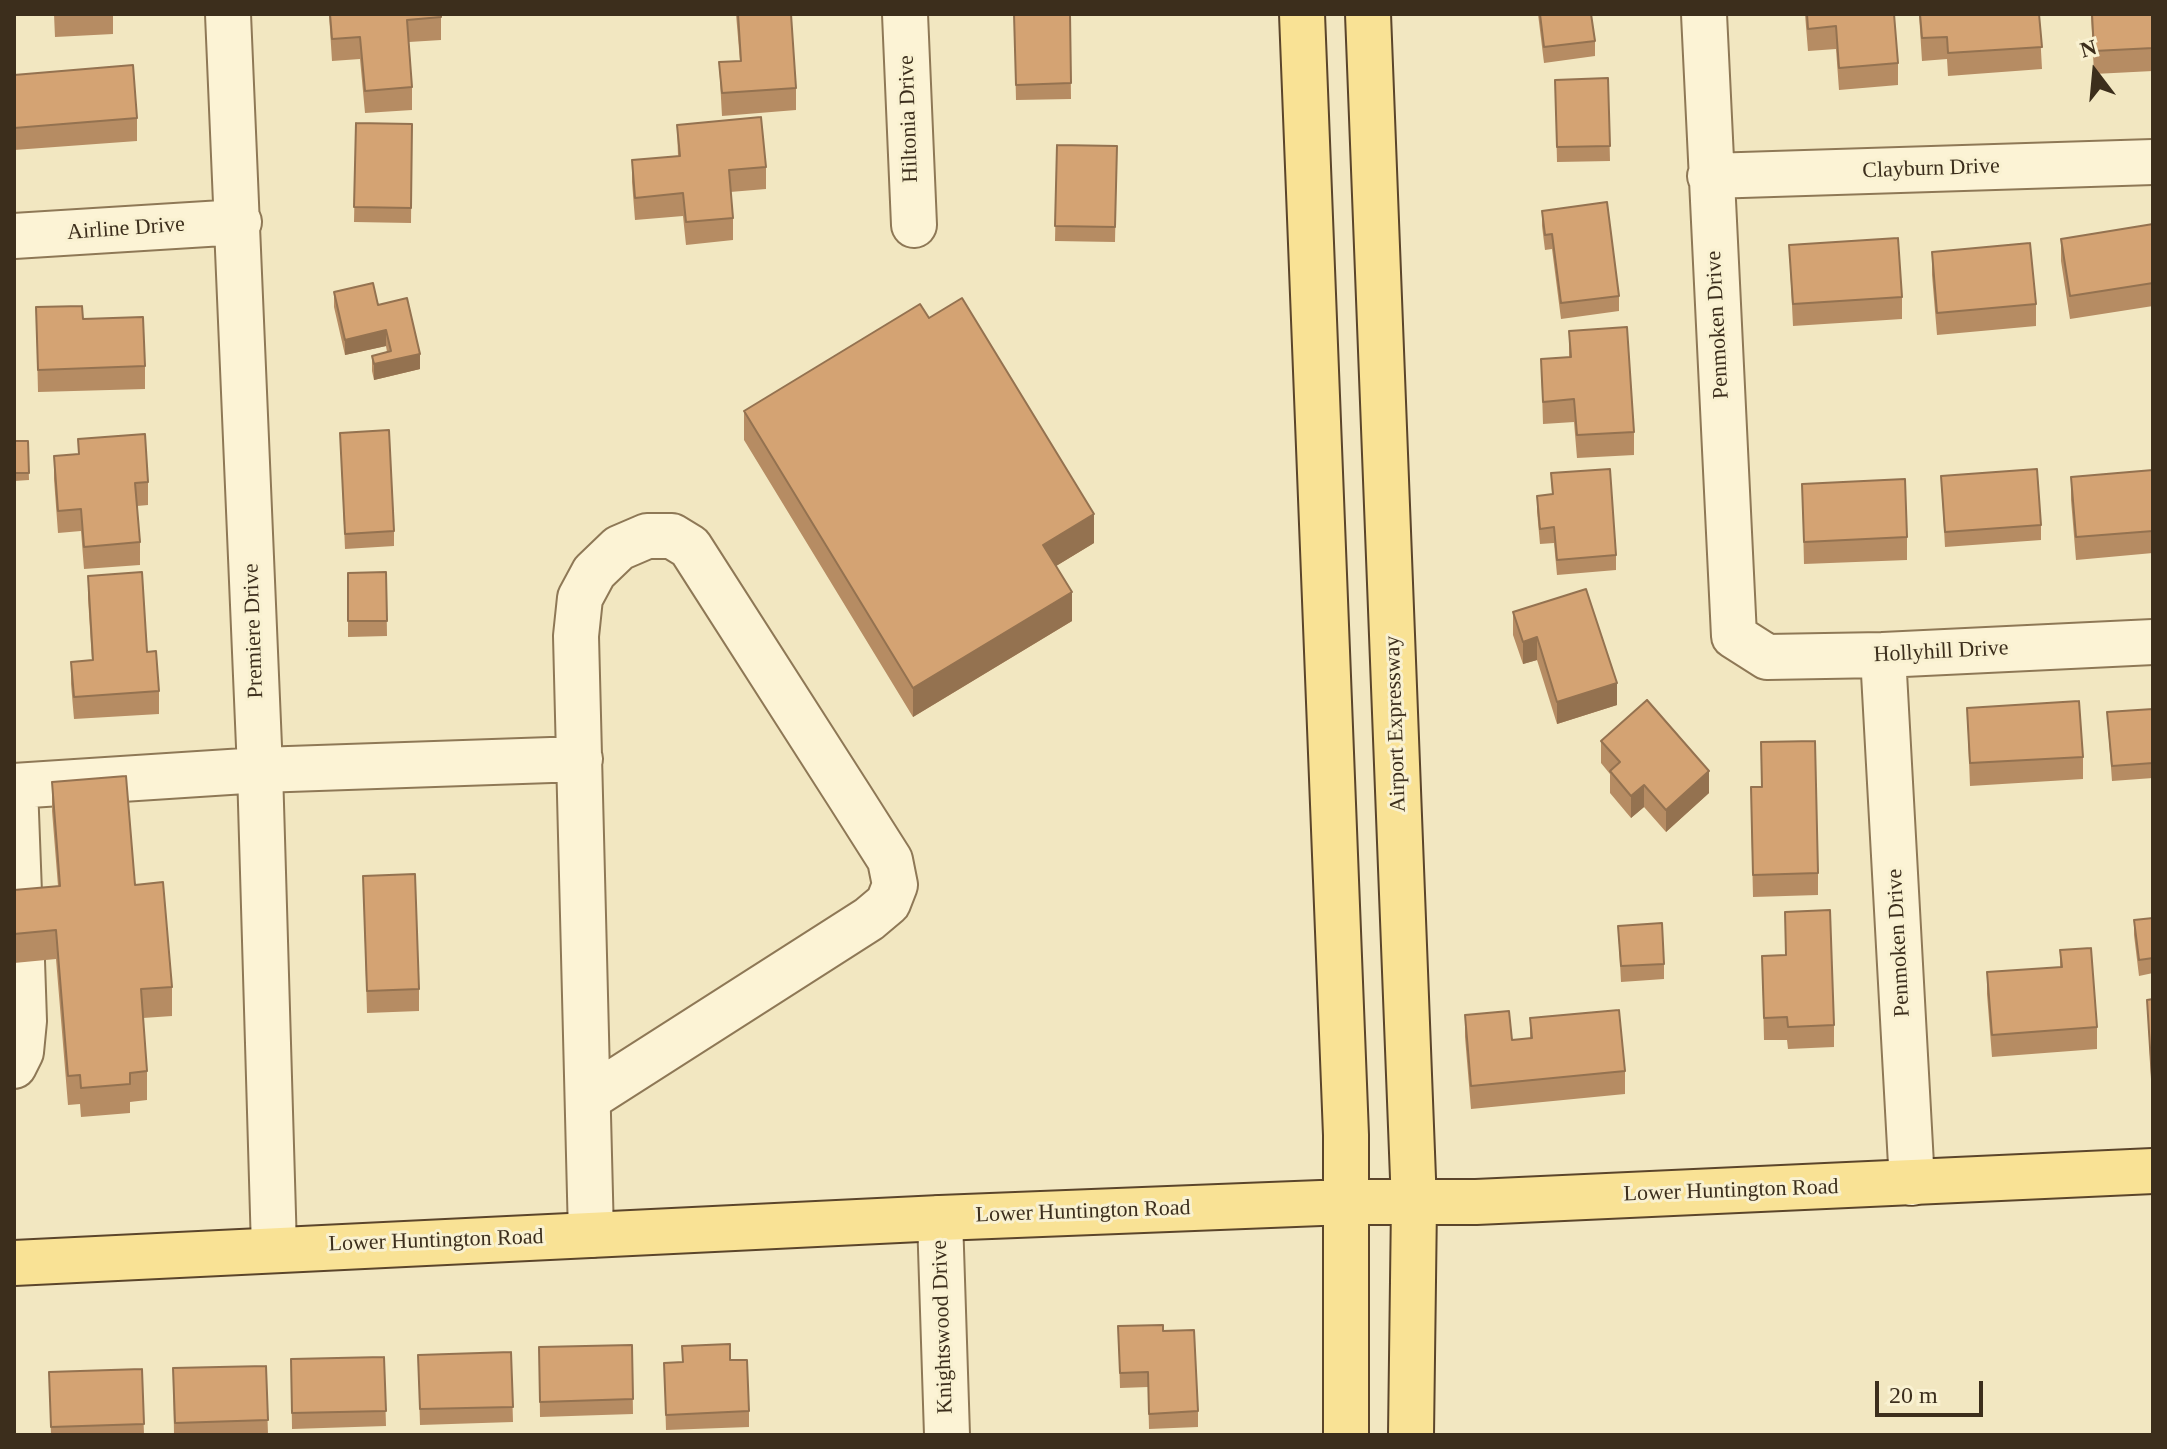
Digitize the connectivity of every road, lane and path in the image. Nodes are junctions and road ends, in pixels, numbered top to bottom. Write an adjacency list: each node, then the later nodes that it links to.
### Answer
1 (228, 14): 8 (street, Premiere Drive)
2 (905, 14): 9 (street, Hiltonia Drive)
3 (1302, 14): 21 (main road)
4 (1368, 14): 22 (main road, Airport Expressway)
5 (1704, 14): 7 (street, Penmoken Drive)
6 (2153, 162): 7 (street, Clayburn Drive)
7 (1710, 176): 11 (street, Penmoken Drive)
8 (239, 222): 10 (street, Airline Drive); 15 (street, Premiere Drive)
9 (914, 225)
10 (14, 236)
11 (1734, 636): 13 (street, Hollyhill Drive)
12 (2153, 642): 13 (street, Hollyhill Drive)
13 (1883, 655): 20 (street, Penmoken Drive)
14 (580, 759): 15 (street); 18 (street); 18 (street)
15 (260, 770): 16 (street); 25 (street, Premiere Drive)
16 (14, 786): 17 (street)
17 (14, 1066)
18 (589, 1098): 24 (street)
19 (2153, 1171): 20 (main road, Lower Huntington Road)
20 (1912, 1183): 22 (main road, Lower Huntington Road)
21 (1346, 1202): 22 (main road, Lower Huntington Road); 23 (main road, Lower Huntington Road); 28 (main road)
22 (1414, 1204): 29 (main road, Airport Expressway)
23 (940, 1218): 24 (main road, Lower Huntington Road); 27 (street, Knightswood Drive)
24 (591, 1235): 25 (main road, Lower Huntington Road)
25 (274, 1248): 26 (main road, Lower Huntington Road)
26 (14, 1263)
27 (947, 1435)
28 (1346, 1435)
29 (1411, 1435)

